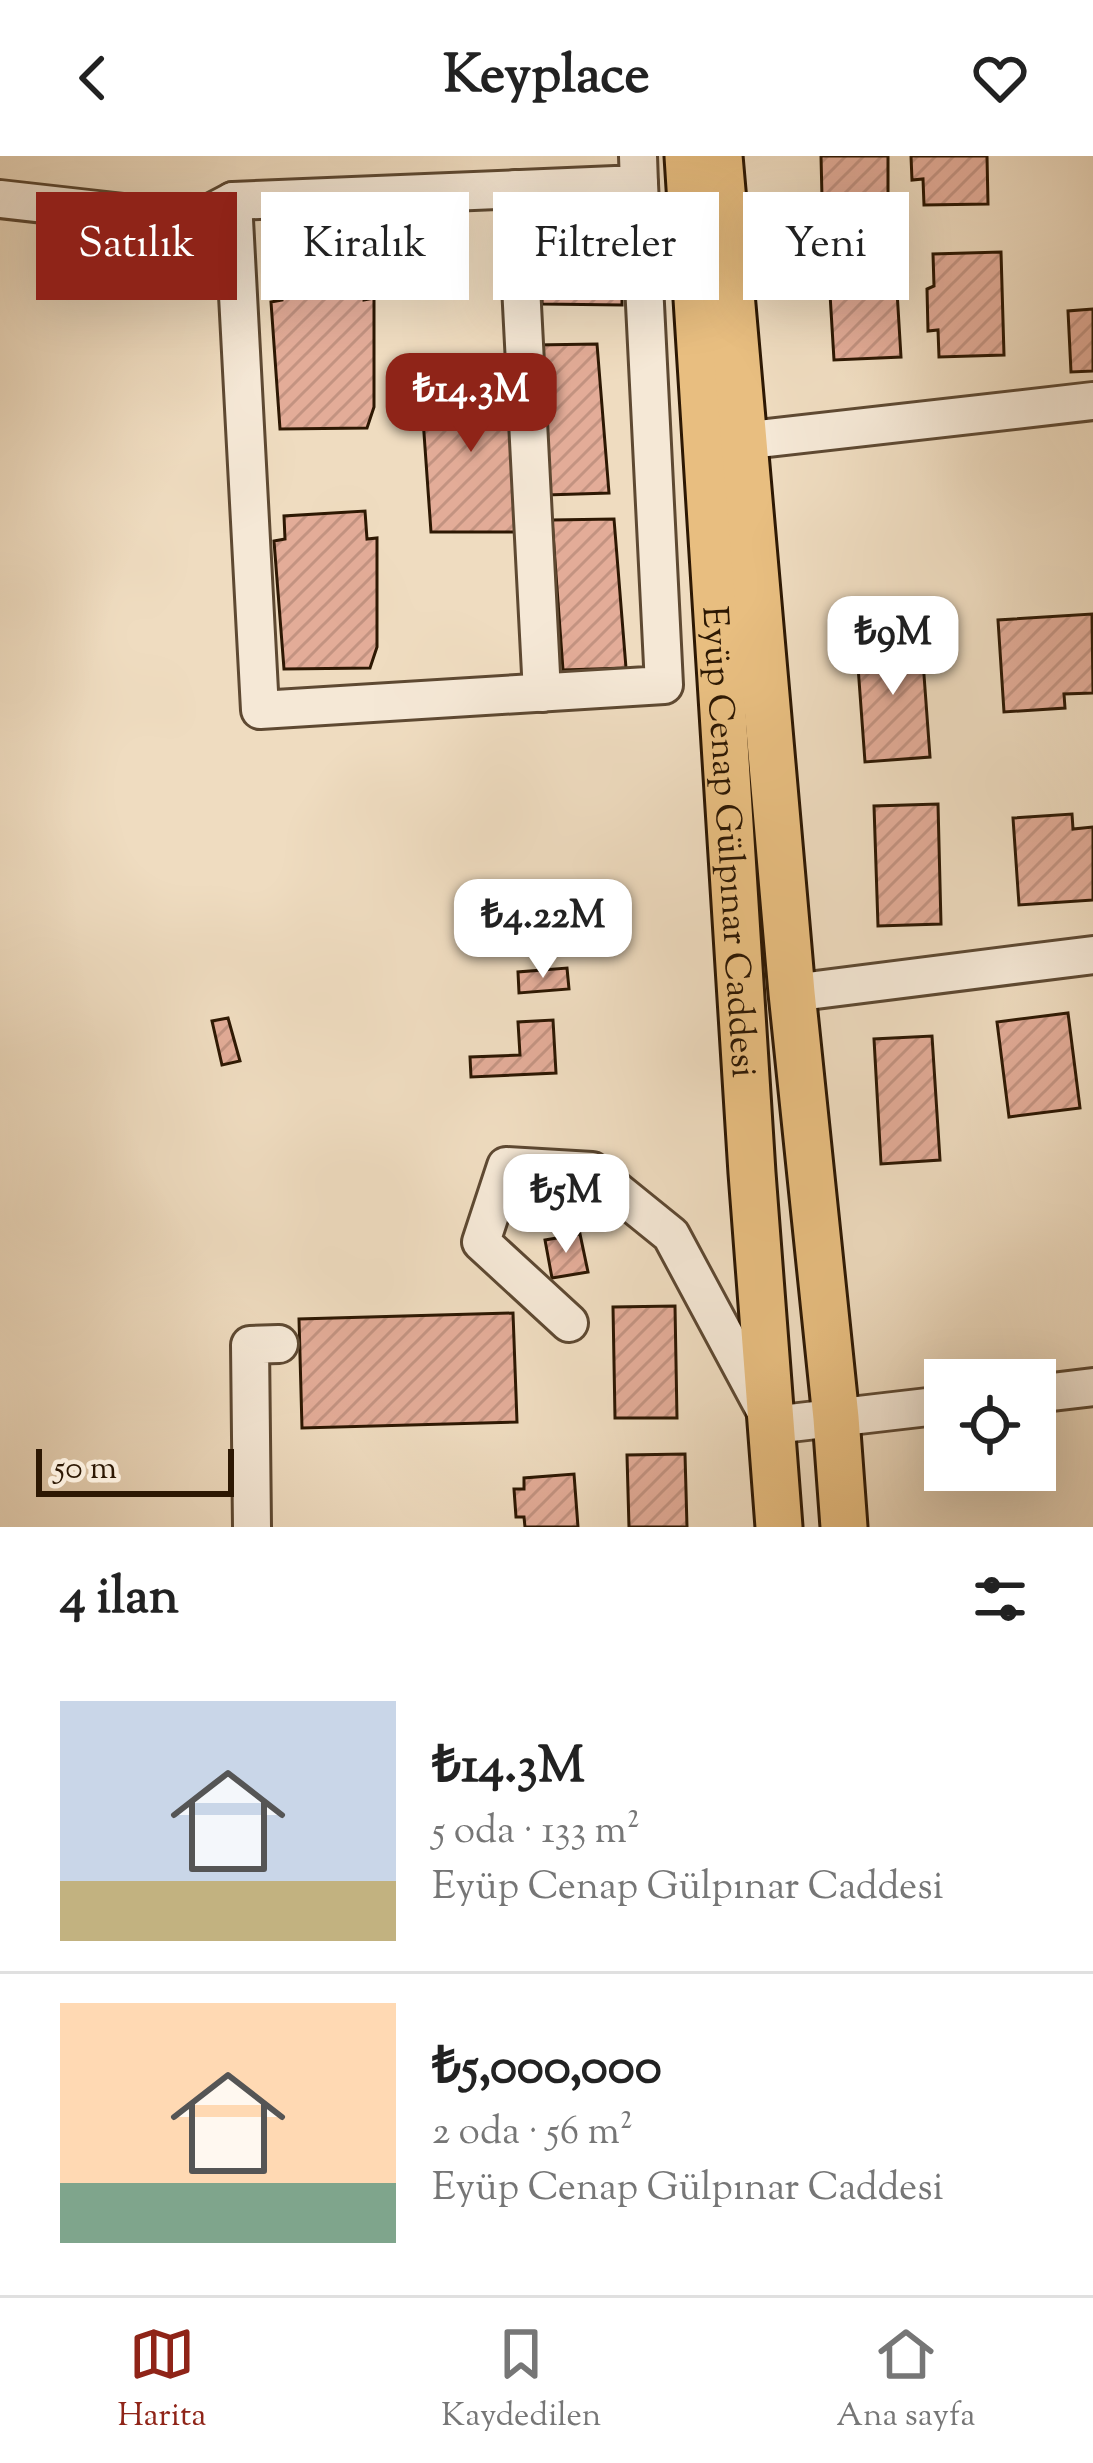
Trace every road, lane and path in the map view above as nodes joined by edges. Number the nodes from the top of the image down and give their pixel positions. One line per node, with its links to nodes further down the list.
1 (688, 156): 20 (main road, Eyüp Cenap Gülpınar Caddesi)
2 (719, 156): 10 (main road)
3 (639, 170): 4 (street); 11 (street)
4 (515, 189): 6 (street); 11 (street)
5 (0, 199): 7 (street)
6 (237, 201)
7 (36, 203)
8 (237, 276): 11 (street)
9 (1093, 401): 10 (street)
10 (742, 441): 13 (main road)
11 (542, 692)
12 (1093, 955): 13 (street)
13 (792, 994): 19 (main road)
14 (569, 1323): 20 (street)
15 (279, 1344): 21 (street)
16 (1093, 1387): 17 (street)
17 (1056, 1391)
18 (924, 1408): 19 (street)
19 (836, 1418): 20 (street); 23 (main road)
20 (773, 1425): 22 (main road, Eyüp Cenap Gülpınar Caddesi)
21 (252, 1527)
22 (779, 1527)
23 (844, 1527)

